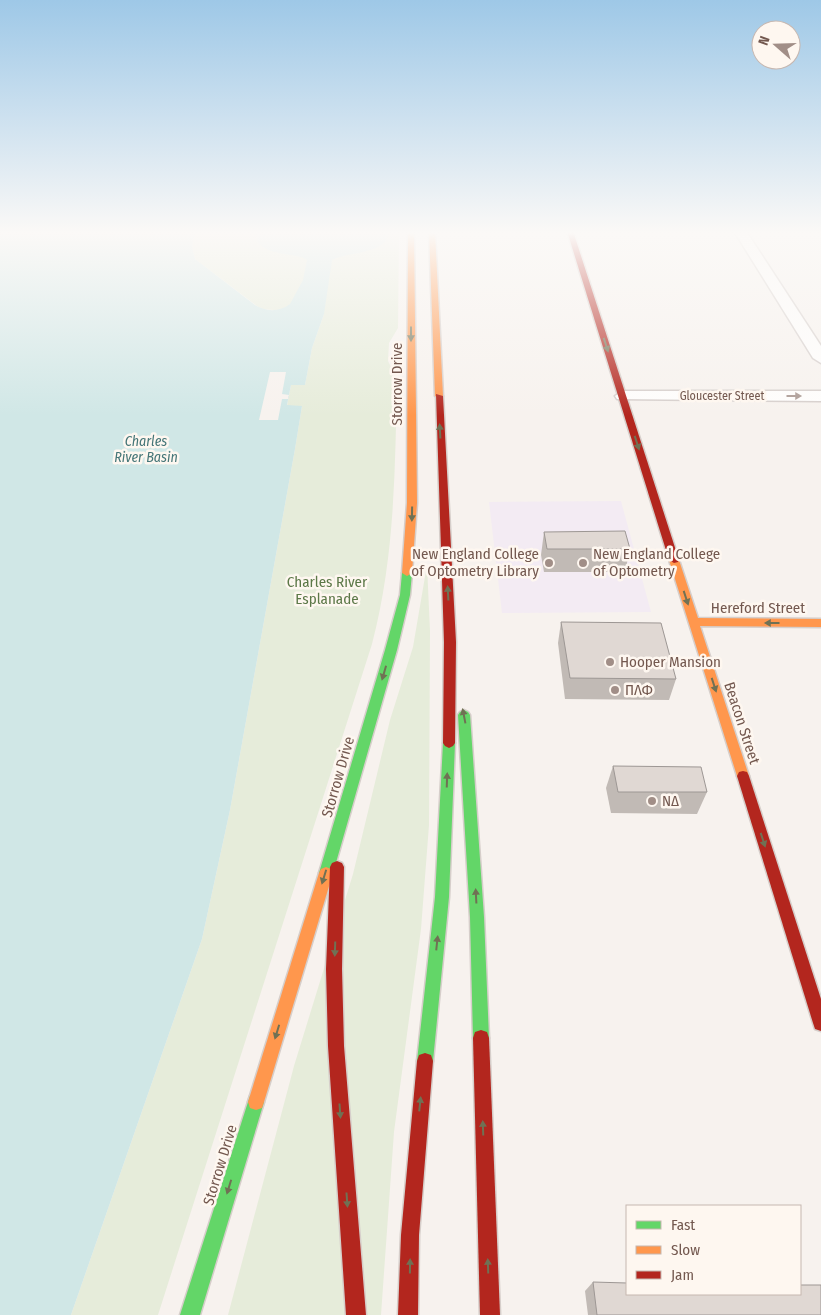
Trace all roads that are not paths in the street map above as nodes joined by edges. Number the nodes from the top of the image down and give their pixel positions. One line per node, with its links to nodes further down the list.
1 (411, 292): 11 (main road, Storrow Drive, one-way to 11)
2 (435, 292): 10 (main road, one-way to 2)
3 (589, 292): 6 (main road, Beacon Street, one-way to 6)
4 (779, 292): 5 (street)
5 (821, 358)
6 (622, 396): 7 (street, Gloucester Street, one-way to 7); 8 (main road, Beacon Street, one-way to 8)
7 (821, 396)
8 (694, 622): 9 (main road, Hereford Street, one-way to 8); 12 (main road, Beacon Street, one-way to 12)
9 (821, 623)
10 (450, 642): 15 (main road, one-way to 10); 16 (main road, one-way to 10)
11 (338, 830): 13 (main road, Storrow Drive, one-way to 13); 14 (main road, one-way to 14)
12 (821, 1023)
13 (190, 1315)
14 (356, 1315)
15 (408, 1315)
16 (490, 1315)

